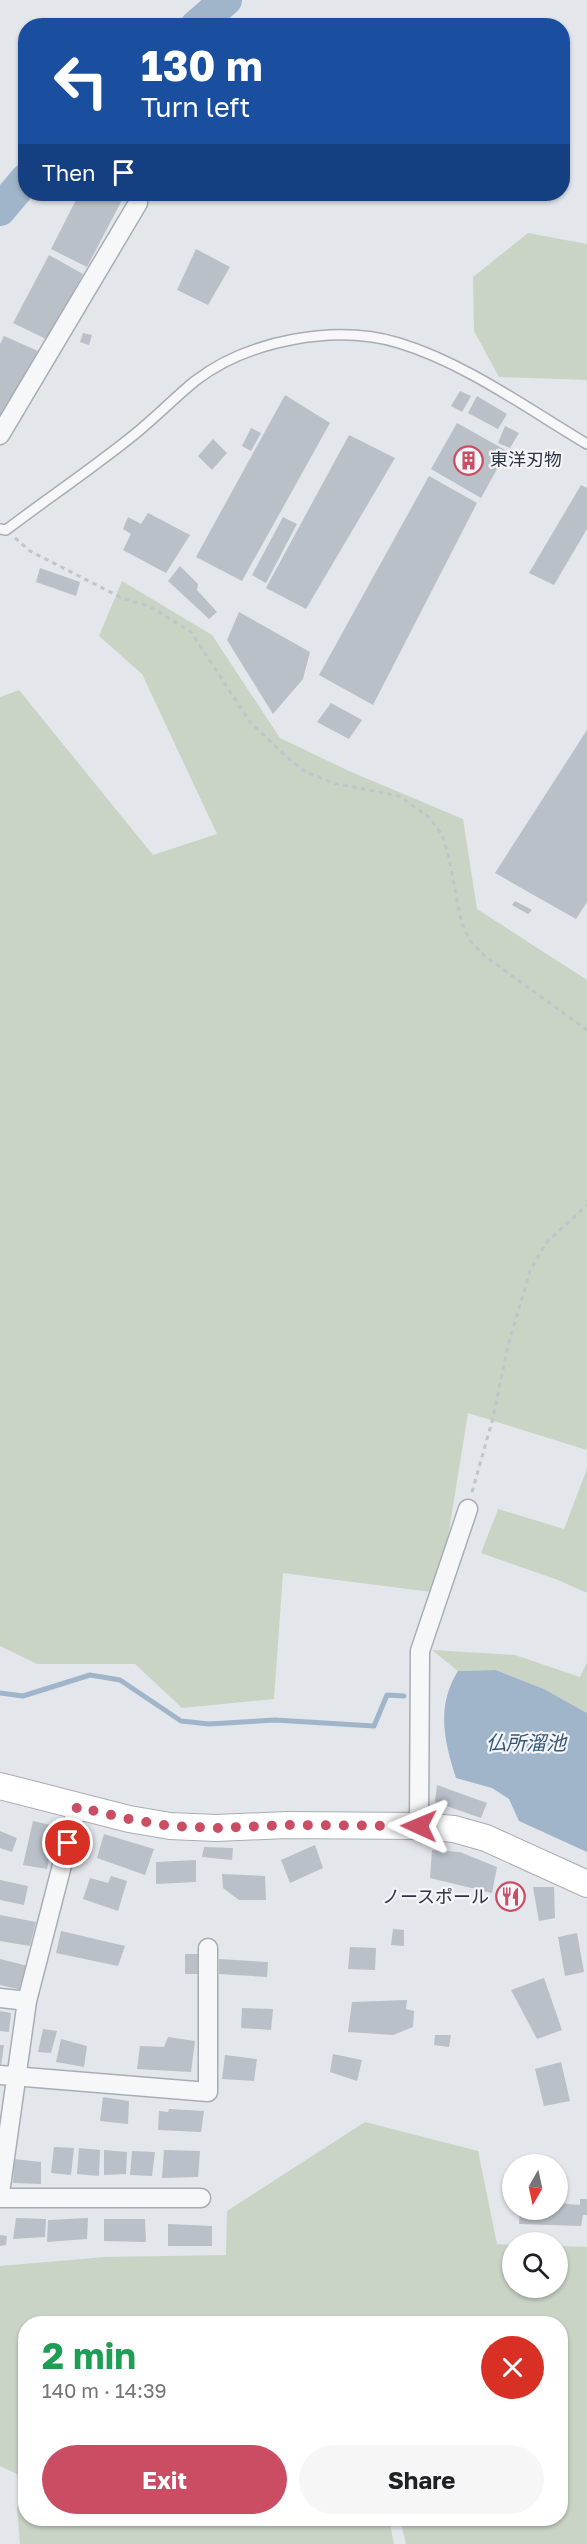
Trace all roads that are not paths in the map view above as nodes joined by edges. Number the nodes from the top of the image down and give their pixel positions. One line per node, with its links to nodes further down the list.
1 (138, 203): 2 (street)
2 (0, 435)
3 (587, 444): 4 (lane)
4 (3, 529)
5 (468, 1509): 8 (street)
6 (0, 1786): 7 (main road)
7 (77, 1807): 8 (main road); 12 (street)
8 (419, 1826): 9 (main road)
9 (587, 1884)
10 (208, 1948): 13 (street)
11 (0, 1998): 12 (street)
12 (27, 2001): 13 (street)
13 (8, 2076): 14 (street)
14 (0, 2195): 15 (street)
15 (201, 2198)

